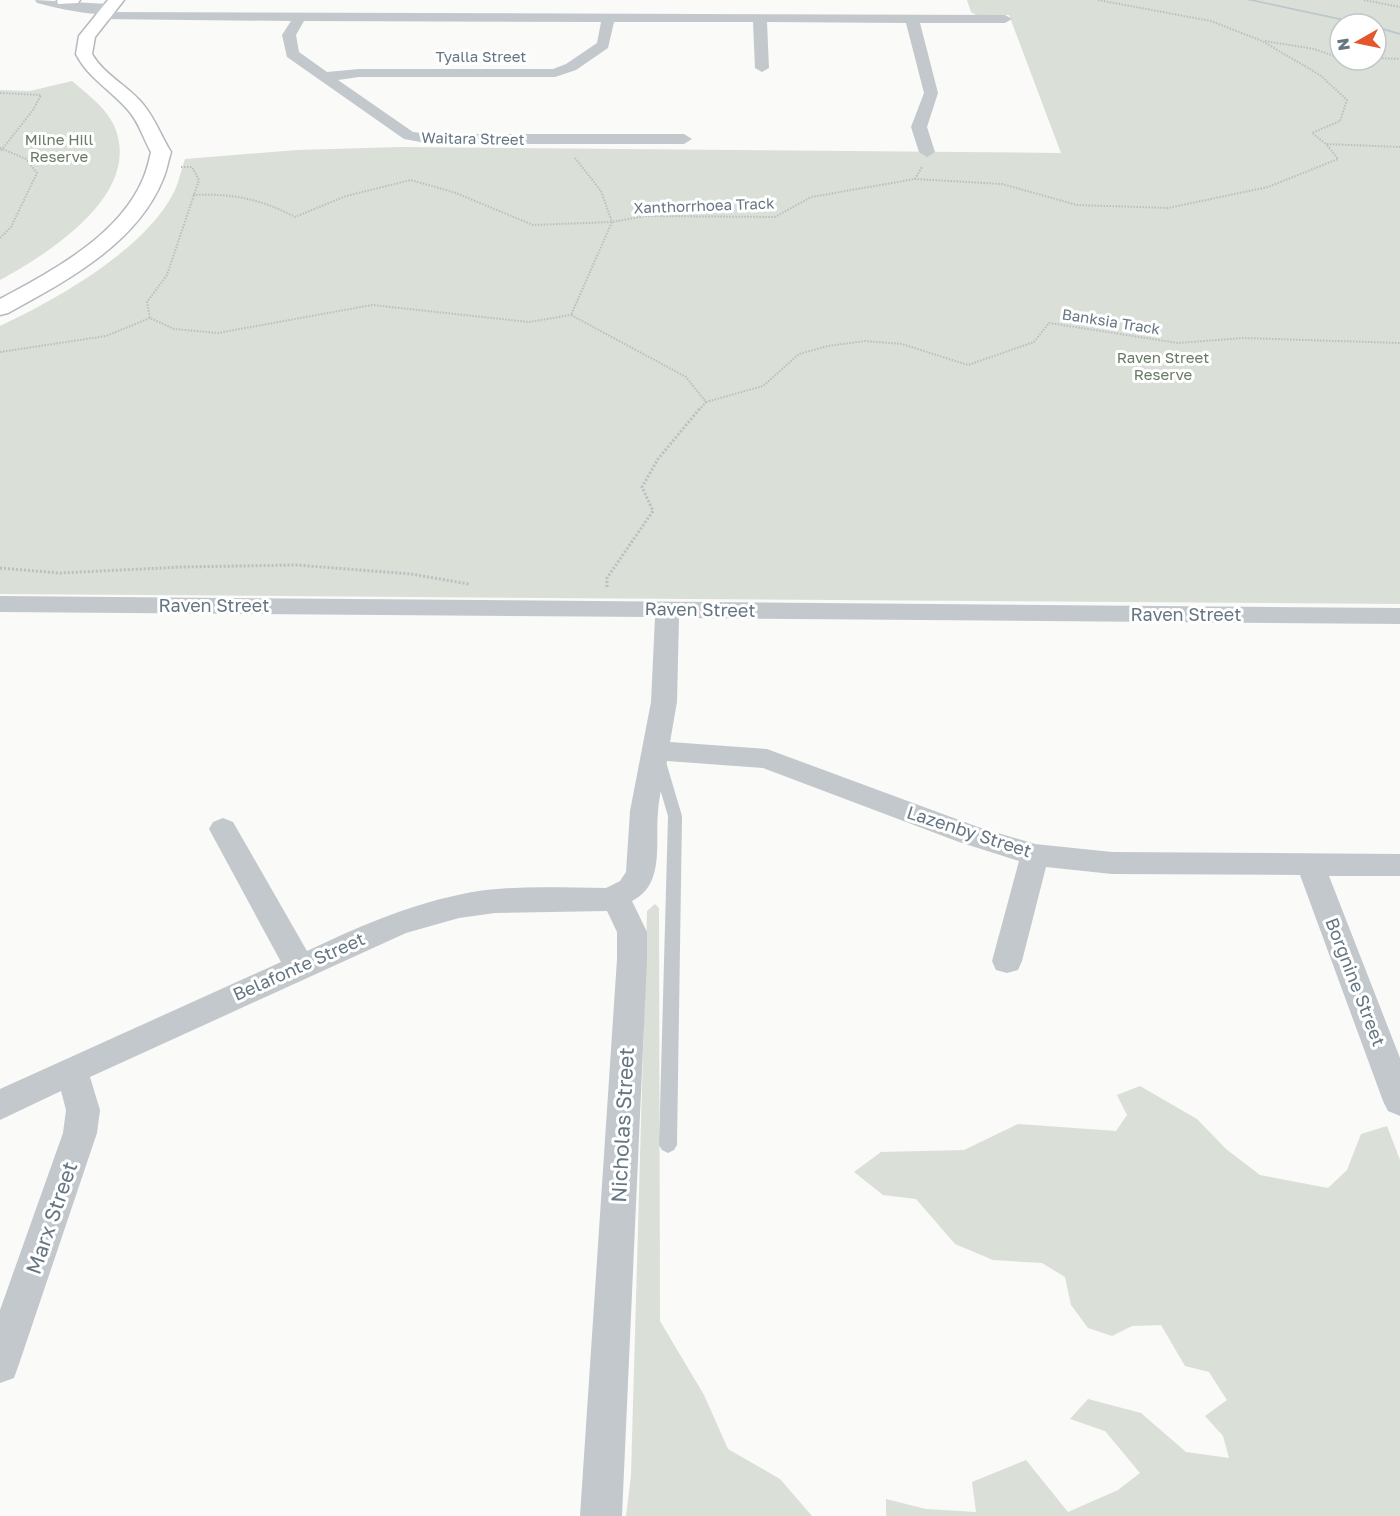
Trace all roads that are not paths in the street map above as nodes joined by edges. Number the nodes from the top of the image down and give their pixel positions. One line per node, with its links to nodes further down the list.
1 (43, 0): 3 (street)
2 (63, 0): 3 (street)
3 (110, 7): 4 (street); 11 (main road)
4 (300, 17): 5 (street); 10 (street, Waitara Street)
5 (608, 18): 6 (street); 10 (street, Tyalla Street)
6 (760, 19): 7 (street); 9 (street)
7 (912, 19): 8 (street); 13 (street)
8 (1005, 19)
9 (762, 68)
10 (324, 77): 12 (street, Waitara Street)
11 (152, 138): 14 (main road); 15 (main road)
12 (684, 139)
13 (927, 153)
14 (0, 298)
15 (0, 308)
16 (0, 604): 17 (street, Raven Street)
17 (668, 609): 18 (street, Raven Street); 19 (street)
18 (1400, 616)
19 (655, 751): 21 (street, Lazenby Street); 24 (street); 30 (lane)
20 (223, 829): 26 (street)
21 (1035, 855): 22 (street, Lazenby Street); 25 (street)
22 (1311, 864): 23 (street, Lazenby Street); 28 (street, Borgnine Street)
23 (1400, 865)
24 (615, 897): 26 (street, Belafonte Street); 32 (street, Nicholas Street)
25 (1007, 961)
26 (300, 966): 27 (street, Belafonte Street)
27 (72, 1070): 29 (street, Belafonte Street); 31 (street, Marx Street)
28 (1400, 1101)
29 (0, 1105)
30 (668, 1145)
31 (0, 1364)
32 (601, 1516)

